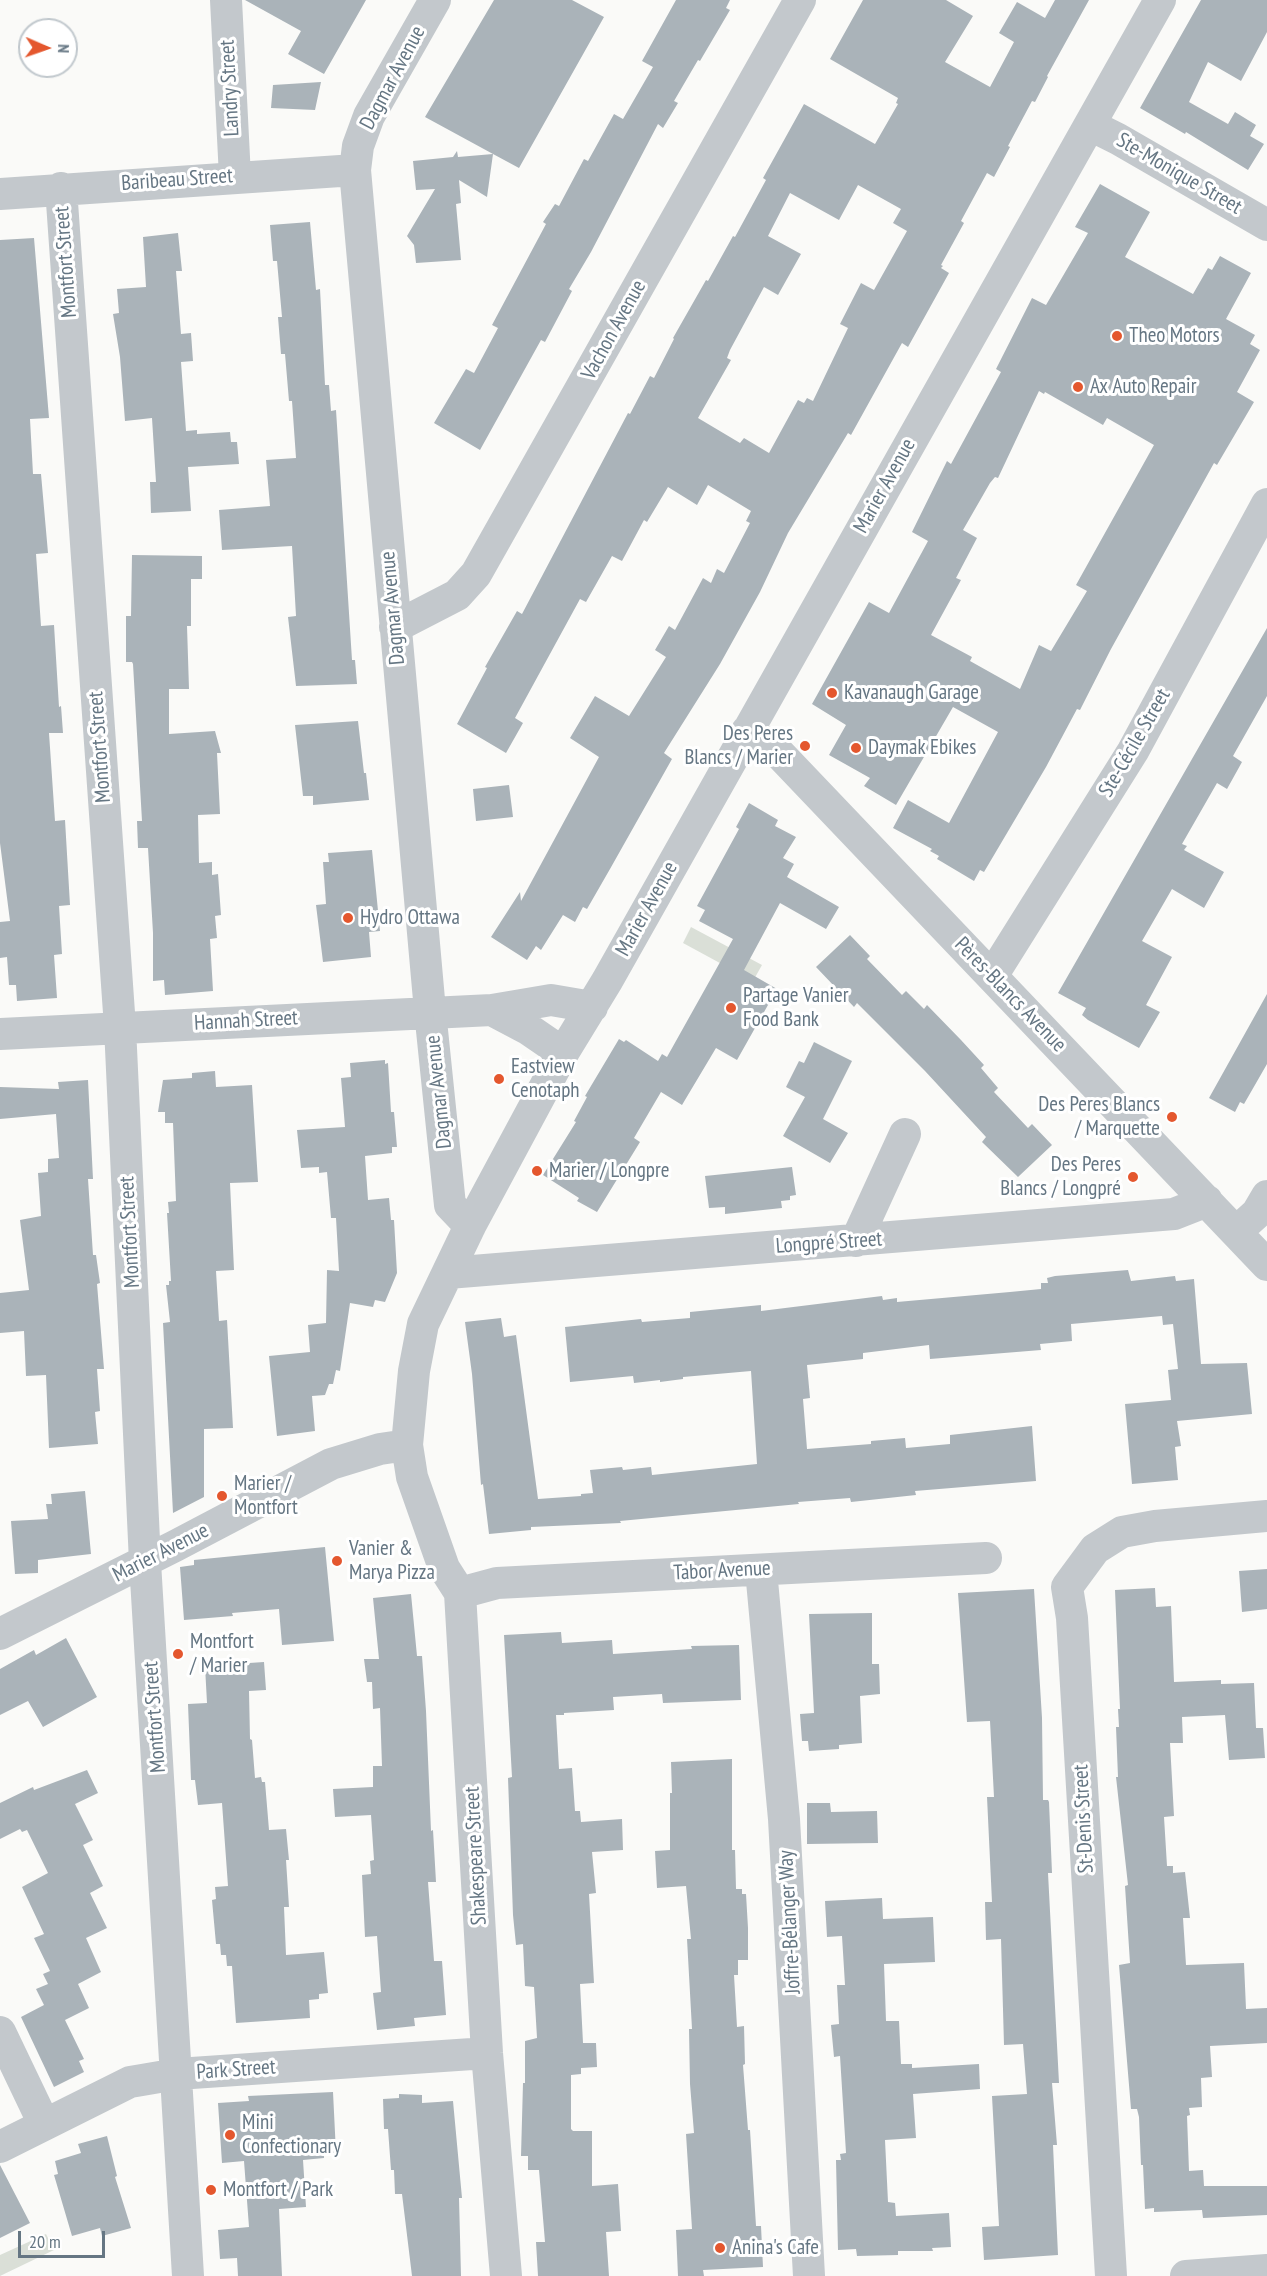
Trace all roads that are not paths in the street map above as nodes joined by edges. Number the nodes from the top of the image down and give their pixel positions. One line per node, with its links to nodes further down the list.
1 (226, 0): 7 (street, Landry Street)
2 (435, 0): 6 (street, Dagmar Avenue)
3 (800, 0): 12 (street, Vachon Avenue)
4 (1160, 0): 5 (street, Marier Avenue)
5 (1090, 125): 10 (street, Ste-Monique Street); 13 (street, Marier Avenue)
6 (355, 170): 7 (street, Baribeau Street); 12 (street, Dagmar Avenue)
7 (235, 177): 8 (street, Baribeau Street)
8 (61, 188): 9 (street, Baribeau Street); 18 (street, Montfort Street)
9 (0, 194)
10 (1267, 225)
11 (1267, 504): 14 (street, Ste-Cécile Street)
12 (395, 627): 17 (street, Dagmar Avenue)
13 (747, 731): 14 (street, Pères-Blancs Avenue); 15 (street, Marier Avenue)
14 (992, 976): 23 (street, Pères-Blancs Avenue)
15 (592, 1007): 16 (street, Hannah Street); 20 (street, Marier Avenue)
16 (492, 1010): 17 (street, Hannah Street); 20 (street, Hannah Street)
17 (430, 1011): 18 (street, Hannah Street); 24 (street, Dagmar Avenue)
18 (120, 1028): 19 (street, Hannah Street); 32 (street, Montfort Street)
19 (0, 1034)
20 (563, 1053): 24 (street, Marier Avenue)
21 (905, 1134): 26 (street)
22 (1267, 1196): 25 (street)
23 (1208, 1202): 25 (street, Pères-Blancs Avenue); 26 (street, Longpré Street)
24 (470, 1226): 28 (street, Marier Avenue)
25 (1236, 1232): 27 (street, Pères-Blancs Avenue)
26 (856, 1241): 28 (street, Longpré Street)
27 (1267, 1265)
28 (447, 1273): 29 (street, Marier Avenue)
29 (407, 1445): 32 (street, Marier Avenue); 34 (street, Shakespeare Street)
30 (1267, 1516): 45 (street, St-Denis Street)
31 (986, 1558): 33 (street, Tabor Avenue)
32 (145, 1562): 35 (street, Marier Avenue); 38 (street, Montfort Street)
33 (761, 1569): 34 (street, Tabor Avenue); 44 (street, Joffre-Bélanger Way)
34 (460, 1593): 37 (street, Shakespeare Street)
35 (0, 1634)
36 (0, 2032): 39 (street)
37 (487, 2053): 38 (street, Park Street); 43 (street, Shakespeare Street)
38 (177, 2074): 39 (street, Park Street); 42 (street, Montfort Street)
39 (44, 2124): 40 (street, Park Street)
40 (0, 2147)
41 (1267, 2270): 46 (street)
42 (188, 2276)
43 (506, 2276)
44 (809, 2276)
45 (1111, 2276)
46 (1186, 2276)

